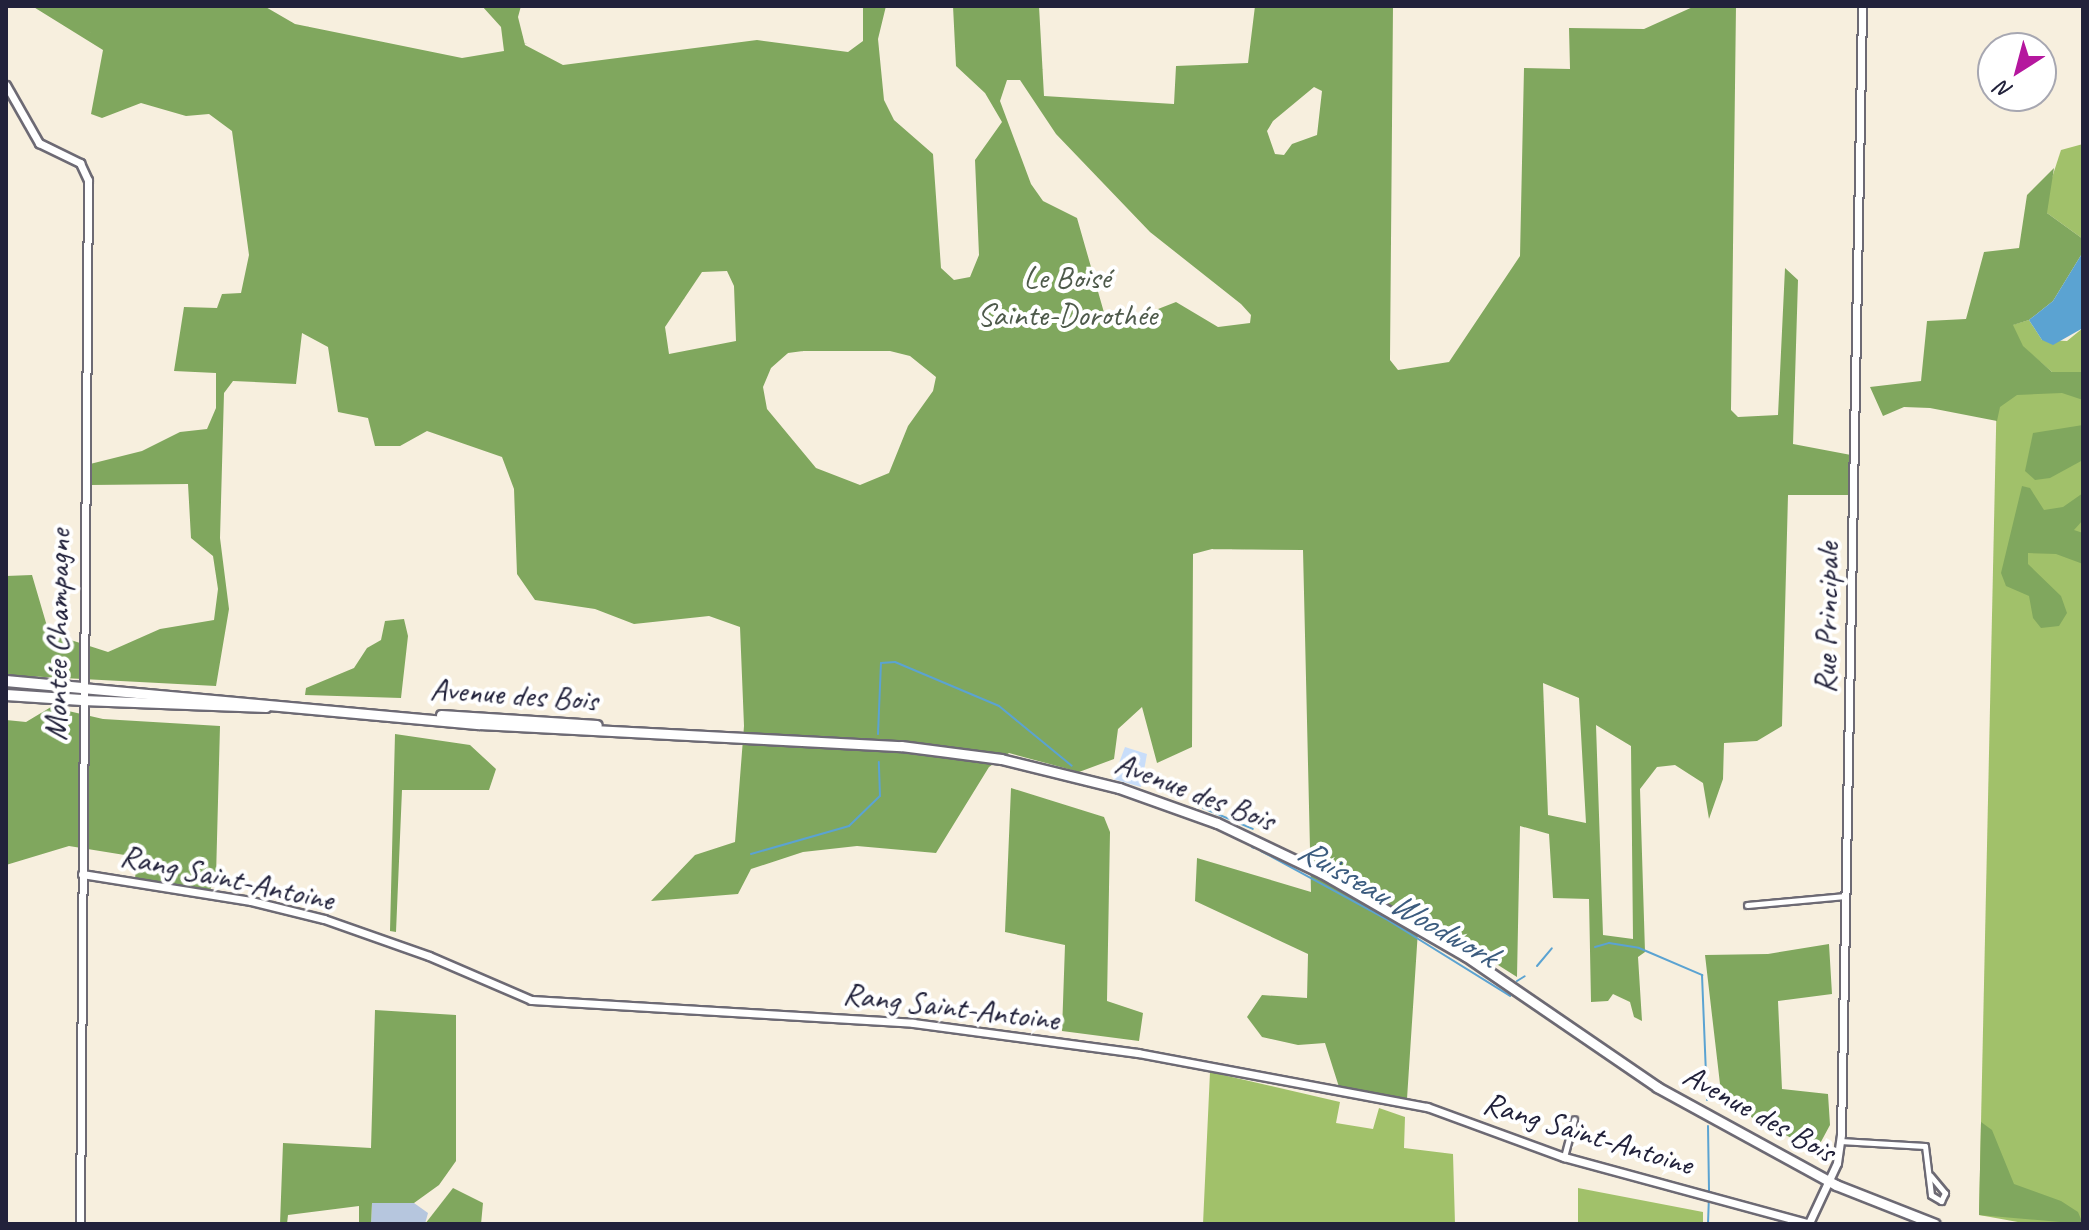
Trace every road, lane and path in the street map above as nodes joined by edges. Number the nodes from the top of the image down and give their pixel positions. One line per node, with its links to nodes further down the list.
1 (1862, 6): 9 (street, Rue Principale)
2 (6, 85): 4 (street, Montée Champagne)
3 (6, 681): 4 (highway)
4 (82, 688): 6 (street, Montée Champagne); 7 (main road, Avenue des Bois)
5 (6, 695): 6 (highway)
6 (82, 700): 7 (main road, Avenue des Bois); 8 (street, Montée Champagne)
7 (294, 706): 15 (main road, Avenue des Bois)
8 (82, 874): 13 (street, Rang Saint-Antoine); 16 (street, Montée Champagne)
9 (1846, 896): 10 (street); 12 (street, Rue Principale)
10 (1747, 905)
11 (1574, 1119): 13 (street)
12 (1840, 1141): 14 (street); 15 (street, Rue Principale)
13 (1564, 1157): 17 (street, Rang Saint-Antoine)
14 (1930, 1175): 14 (street)
15 (1829, 1182): 17 (street, Rue Principale); 18 (main road, Avenue des Bois)
16 (80, 1224)
17 (1810, 1224)
18 (1935, 1224)

